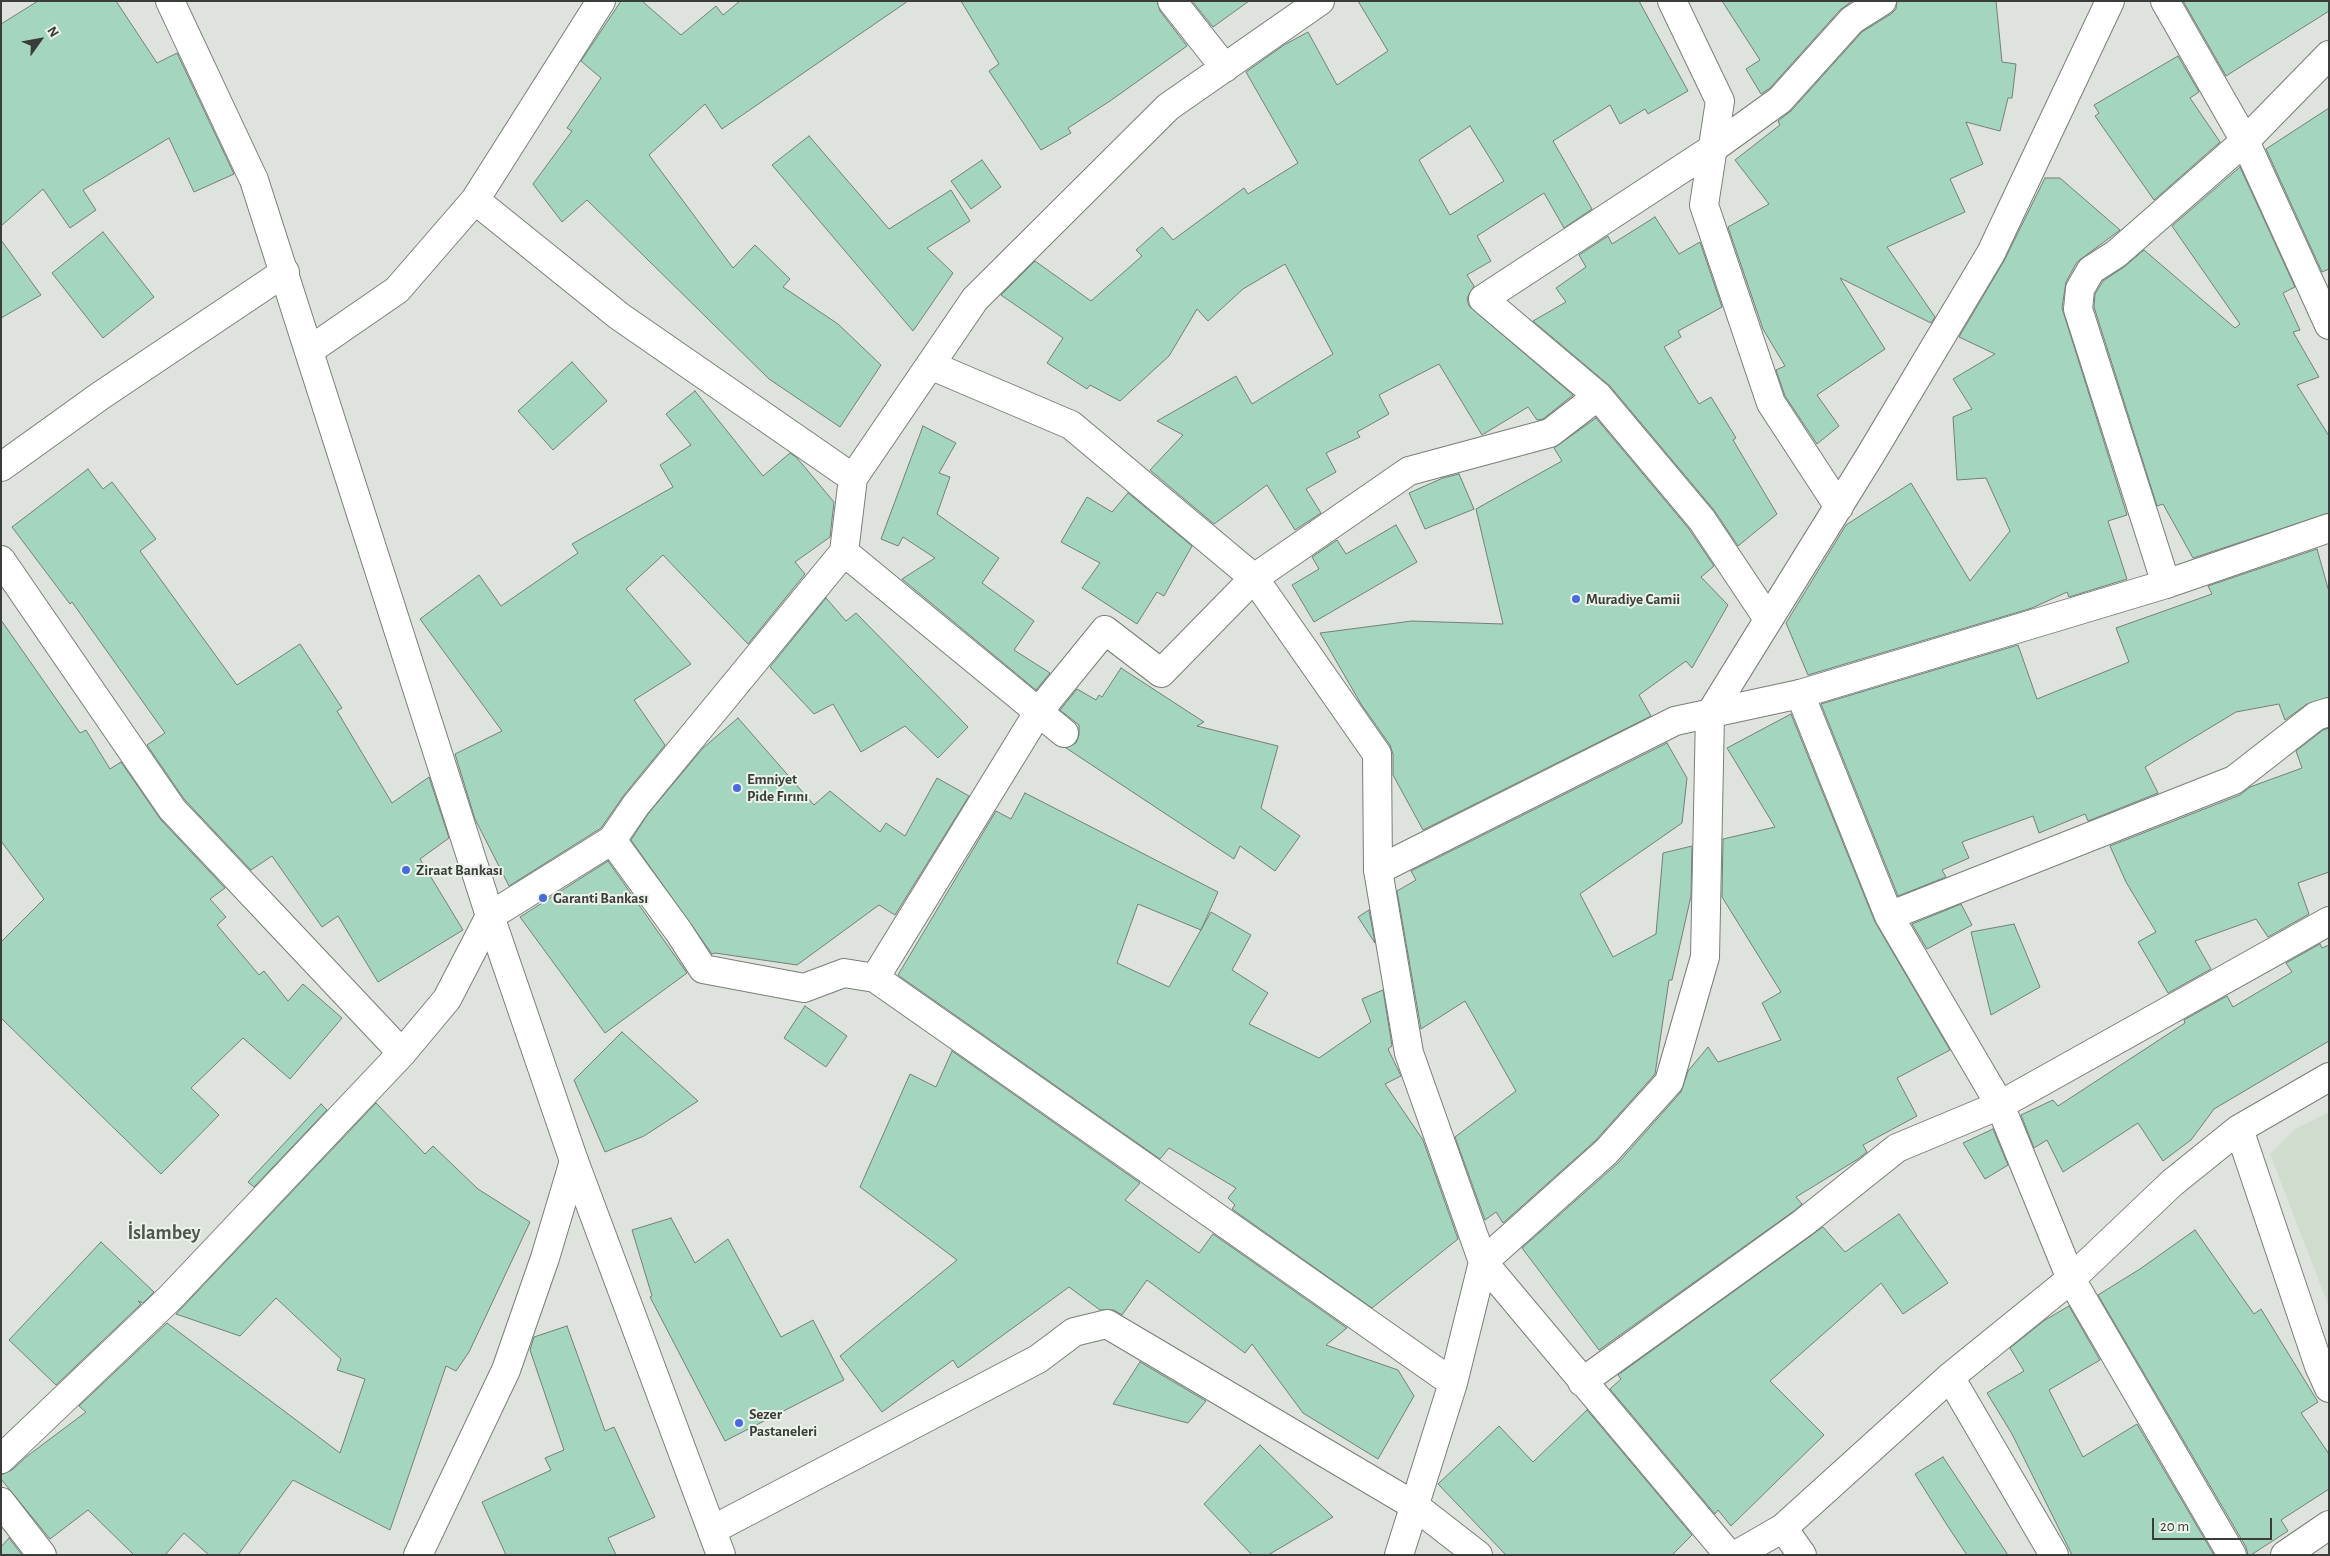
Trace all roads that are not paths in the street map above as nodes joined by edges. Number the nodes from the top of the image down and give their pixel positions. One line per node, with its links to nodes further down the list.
1 (170, 1): 14 (street)
2 (601, 1): 13 (street)
3 (1172, 1): 10 (street)
4 (1320, 1): 10 (street)
5 (1672, 1): 12 (street)
6 (2165, 1): 11 (street)
7 (1875, 2): 12 (street)
8 (2109, 2): 21 (street)
9 (2329, 56): 11 (street)
10 (1225, 68): 17 (street)
11 (2244, 141): 15 (street); 26 (street)
12 (1712, 149): 18 (street); 21 (street)
13 (475, 200): 16 (street); 20 (street)
14 (285, 272): 16 (street); 19 (street)
15 (2329, 325)
16 (310, 350): 35 (street)
17 (930, 364): 20 (street); 25 (street)
18 (1598, 396): 25 (street); 27 (street)
19 (1, 467)
20 (853, 478): 23 (street)
21 (1839, 507): 27 (street)
22 (2329, 528): 26 (street)
23 (844, 552): 29 (street); 33 (street)
24 (1, 560): 39 (street)
25 (1254, 578): 29 (street); 34 (street)
26 (2166, 584): 28 (street)
27 (1768, 619): 31 (street)
28 (1800, 694): 31 (street); 36 (street)
29 (1039, 711): 32 (street); 38 (street)
30 (2329, 712): 36 (street)
31 (1710, 714): 34 (street); 44 (street)
32 (1064, 733)
33 (612, 840): 35 (street); 38 (street)
34 (1378, 870): 44 (street)
35 (490, 916): 39 (street); 43 (street)
36 (1889, 916): 41 (street)
37 (2329, 921): 41 (street)
38 (875, 978): 48 (street)
39 (402, 1053): 50 (street)
40 (2329, 1077): 42 (street)
41 (2000, 1105): 45 (street); 47 (street)
42 (2239, 1129): 45 (street); 49 (street)
43 (574, 1161): 55 (street); 57 (street)
44 (1483, 1262): 47 (street); 48 (street)
45 (2071, 1279): 46 (street); 64 (street)
46 (1950, 1377): 54 (street); 63 (street)
47 (1582, 1382): 60 (street)
48 (1453, 1383): 52 (street)
49 (2329, 1388)
50 (1, 1460)
51 (1, 1502): 56 (street)
52 (1415, 1506): 55 (street); 58 (street); 59 (street)
53 (2329, 1525): 65 (street)
54 (1783, 1528): 61 (street); 62 (street)
55 (717, 1543)
56 (42, 1555)
57 (418, 1555)
58 (1399, 1555)
59 (1478, 1555)
60 (1729, 1555)
61 (1736, 1555)
62 (1802, 1555)
63 (2054, 1555)
64 (2232, 1555)
65 (2285, 1555)

